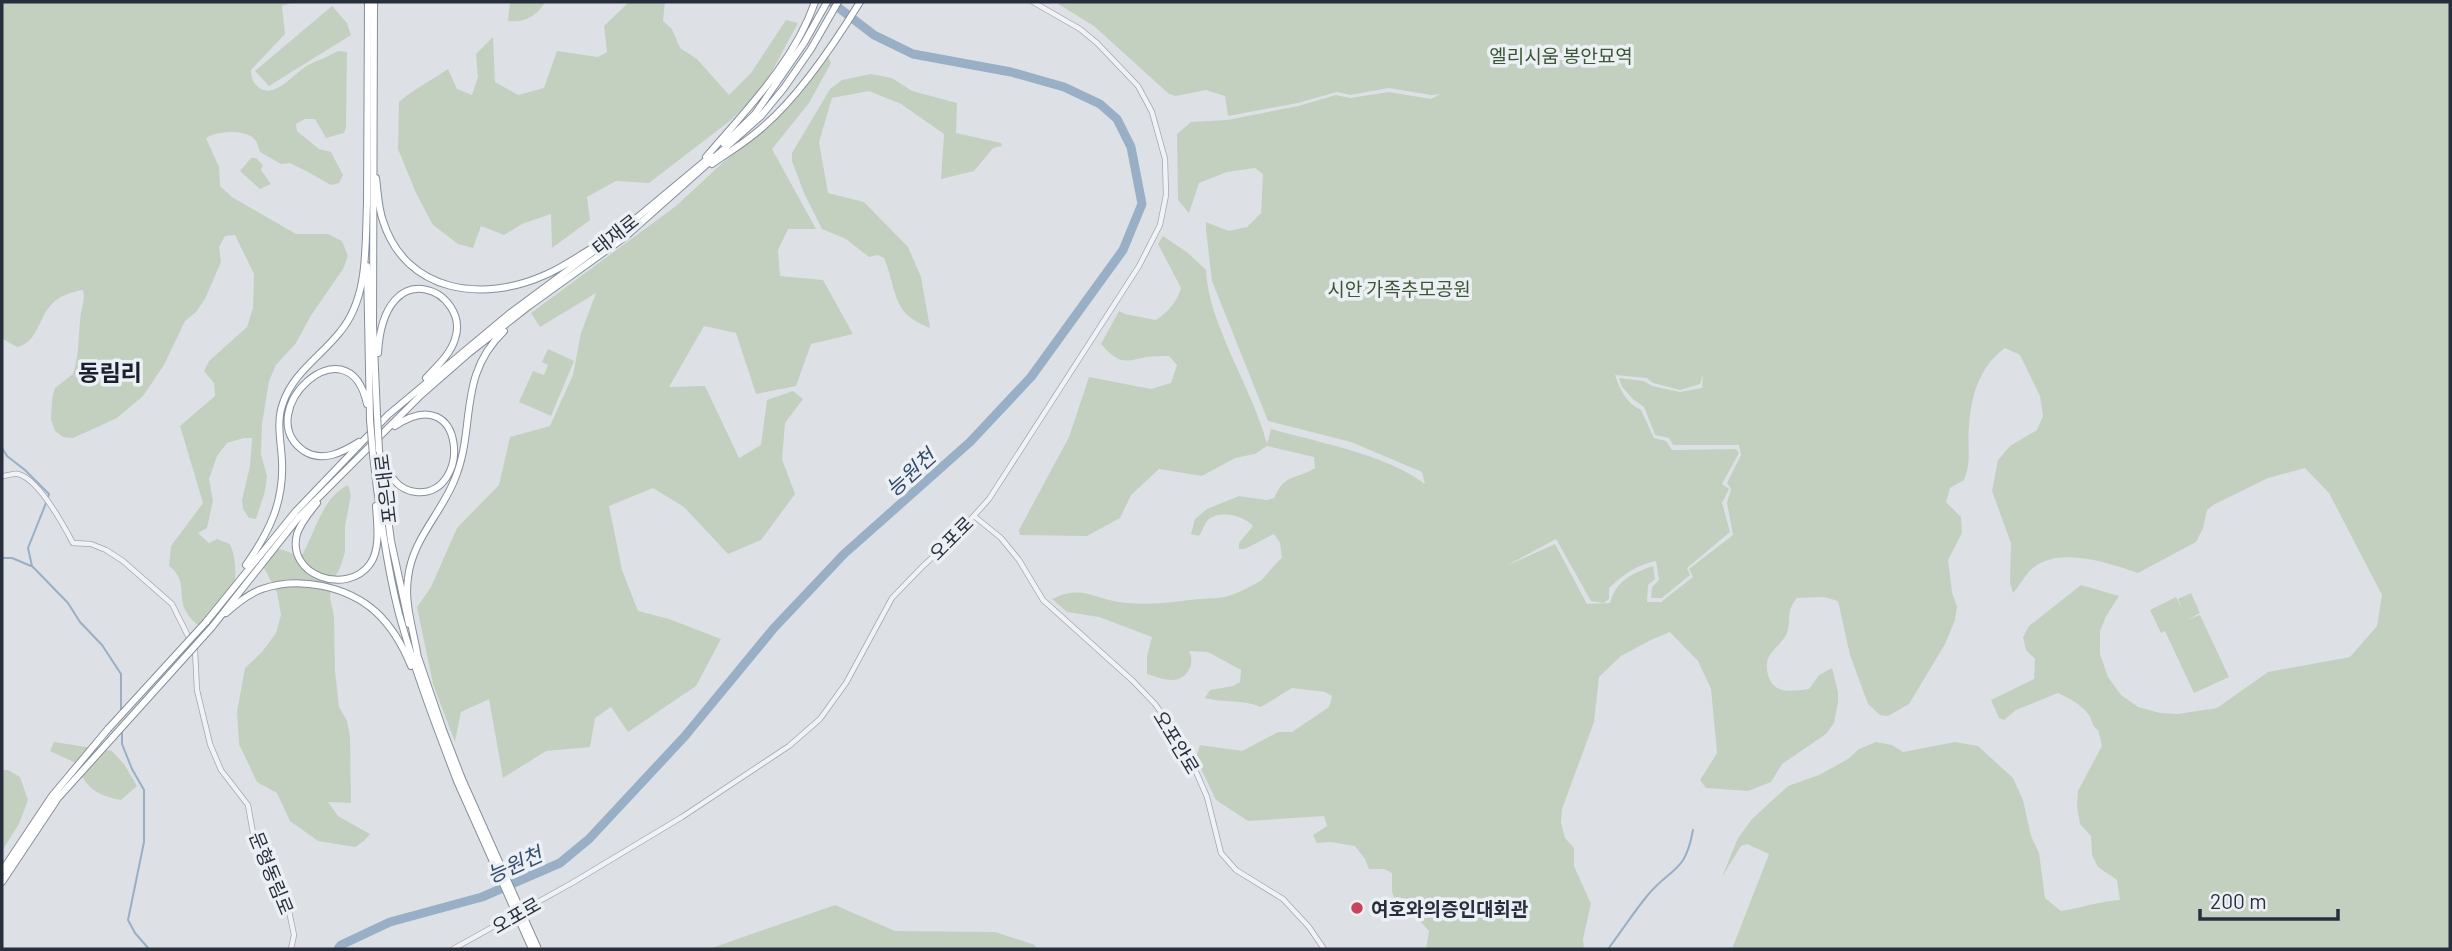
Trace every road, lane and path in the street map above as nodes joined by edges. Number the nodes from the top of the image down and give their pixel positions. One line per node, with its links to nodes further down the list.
1 (368, 2): 10 (highway)
2 (374, 2): 8 (highway, 포은대로)
3 (815, 2): 9 (highway)
4 (827, 2): 9 (highway, 태재로)
5 (838, 2): 9 (highway, 태재로)
6 (860, 2): 9 (highway)
7 (1032, 2): 22 (street, 오포로)
8 (372, 131): 11 (highway); 13 (highway, 포은대로)
9 (699, 170): 11 (highway, 태재로); 12 (highway, 태재로)
10 (367, 204): 15 (highway); 23 (highway)
11 (621, 231): 14 (highway, 태재로)
12 (529, 306): 16 (highway); 25 (highway)
13 (376, 394): 14 (highway); 18 (highway, 포은대로, bridge)
14 (409, 398): 17 (highway, 태재로)
15 (370, 420): 17 (highway); 18 (highway, bridge)
16 (381, 435): 18 (highway); 19 (highway)
17 (369, 436): 23 (highway)
18 (376, 452): 20 (highway, 포은대로); 25 (highway, 포은대로)
19 (344, 470): 20 (highway); 24 (highway)
20 (375, 472): 26 (highway, 포은대로)
21 (2, 476): 30 (street, 문형동림로)
22 (974, 516): 31 (street, 오포로); 34 (street, 오포안로)
23 (224, 599): 24 (highway)
24 (209, 624): 26 (highway); 28 (highway, bridge); 29 (highway, bridge)
25 (418, 658): 27 (highway, 포은대로)
26 (434, 722): 27 (highway, 포은대로)
27 (459, 780): 32 (highway, bridge); 33 (highway, 포은대로, bridge)
28 (2, 871)
29 (2, 882)
30 (291, 949)
31 (453, 949)
32 (532, 949)
33 (538, 949)
34 (1324, 949)

